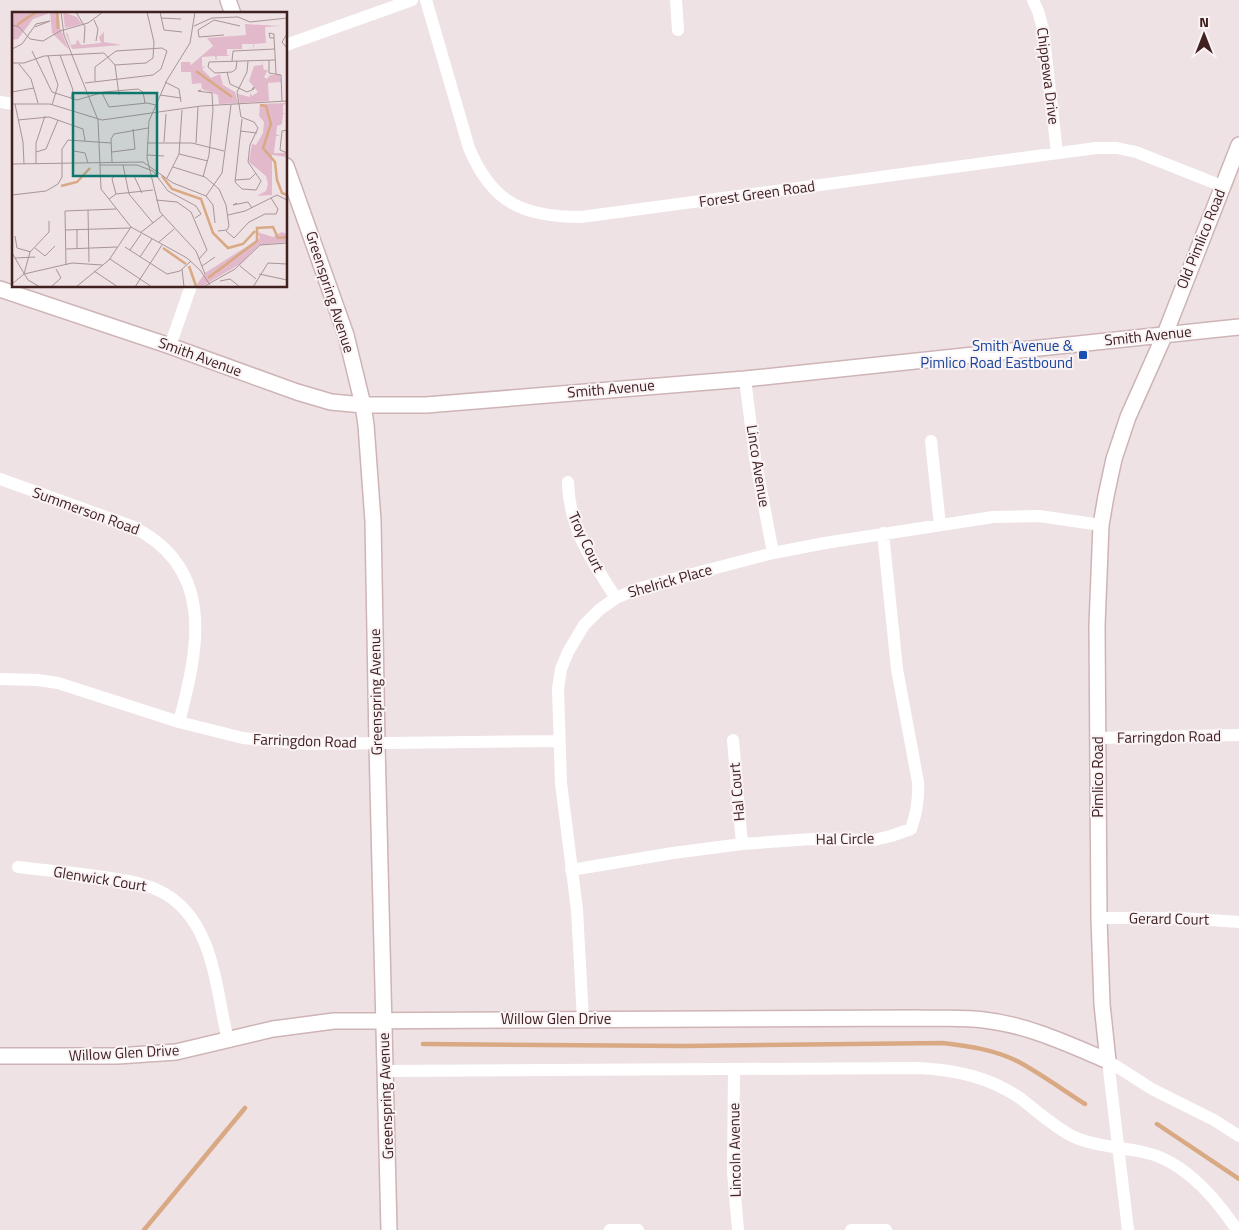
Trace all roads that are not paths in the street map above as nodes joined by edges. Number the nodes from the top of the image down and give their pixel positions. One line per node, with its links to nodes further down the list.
1 (228, 0): 6 (main road)
2 (412, 0): 8 (street)
3 (426, 0): 10 (street, Forest Green Road)
4 (676, 0): 7 (street)
5 (1033, 0): 10 (street, Chippewa Drive)
6 (232, 12)
7 (678, 30)
8 (288, 44)
9 (1239, 145): 12 (main road, Old Pimlico Road)
10 (1057, 153): 12 (street, Forest Green Road)
11 (288, 172): 19 (main road, Greenspring Avenue)
12 (1222, 186): 16 (main road, Old Pimlico Road)
13 (190, 288): 17 (street)
14 (0, 289): 17 (main road, Smith Avenue)
15 (1239, 327): 16 (main road, Smith Avenue)
16 (1164, 334): 18 (main road, Smith Avenue); 24 (main road, Pimlico Road)
17 (170, 346): 19 (main road, Smith Avenue)
18 (744, 379): 19 (main road, Smith Avenue); 26 (street, Linco Avenue)
19 (363, 405): 34 (main road, Greenspring Avenue)
20 (931, 440): 23 (street)
21 (0, 479): 29 (street, Summerson Road)
22 (568, 482): 27 (street, Troy Court)
23 (940, 525): 24 (street, Shelrick Place); 25 (street, Shelrick Place)
24 (1101, 525): 31 (main road, Pimlico Road)
25 (883, 534): 26 (street, Shelrick Place); 35 (street, Hal Circle)
26 (773, 553): 27 (street, Shelrick Place)
27 (616, 598): 32 (street, Shelrick Place)
28 (0, 679): 29 (street, Farringdon Road)
29 (179, 722): 34 (street, Farringdon Road)
30 (1239, 735): 31 (street, Farringdon Road)
31 (1098, 738): 38 (main road, Pimlico Road)
32 (560, 740): 34 (street, Farringdon Road); 37 (street, Shelrick Place)
33 (733, 740): 35 (street, Hal Court)
34 (377, 744): 41 (main road, Greenspring Avenue)
35 (742, 844): 37 (street, Hal Circle)
36 (18, 867): 42 (street, Glenwick Court)
37 (571, 870): 40 (street, Shelrick Place)
38 (1099, 918): 39 (street, Gerard Court); 44 (main road, Pimlico Road)
39 (1239, 922)
40 (583, 1019): 41 (main road, Willow Glen Drive); 44 (main road, Willow Glen Drive)
41 (384, 1020): 42 (main road, Willow Glen Drive); 46 (main road, Greenspring Avenue)
42 (228, 1041): 43 (main road, Willow Glen Drive)
43 (0, 1056)
44 (1108, 1061): 47 (street); 48 (street, Pimlico Road)
45 (734, 1070): 46 (street); 48 (street); 52 (street, Lincoln Avenue)
46 (385, 1071): 49 (main road, Greenspring Avenue)
47 (1239, 1136)
48 (1119, 1147): 56 (street, Pimlico Road); 57 (street)
49 (390, 1230)
50 (610, 1230): 51 (street)
51 (638, 1230)
52 (738, 1230)
53 (851, 1230): 54 (street)
54 (882, 1230): 55 (street)
55 (886, 1230)
56 (1128, 1230)
57 (1237, 1230)

